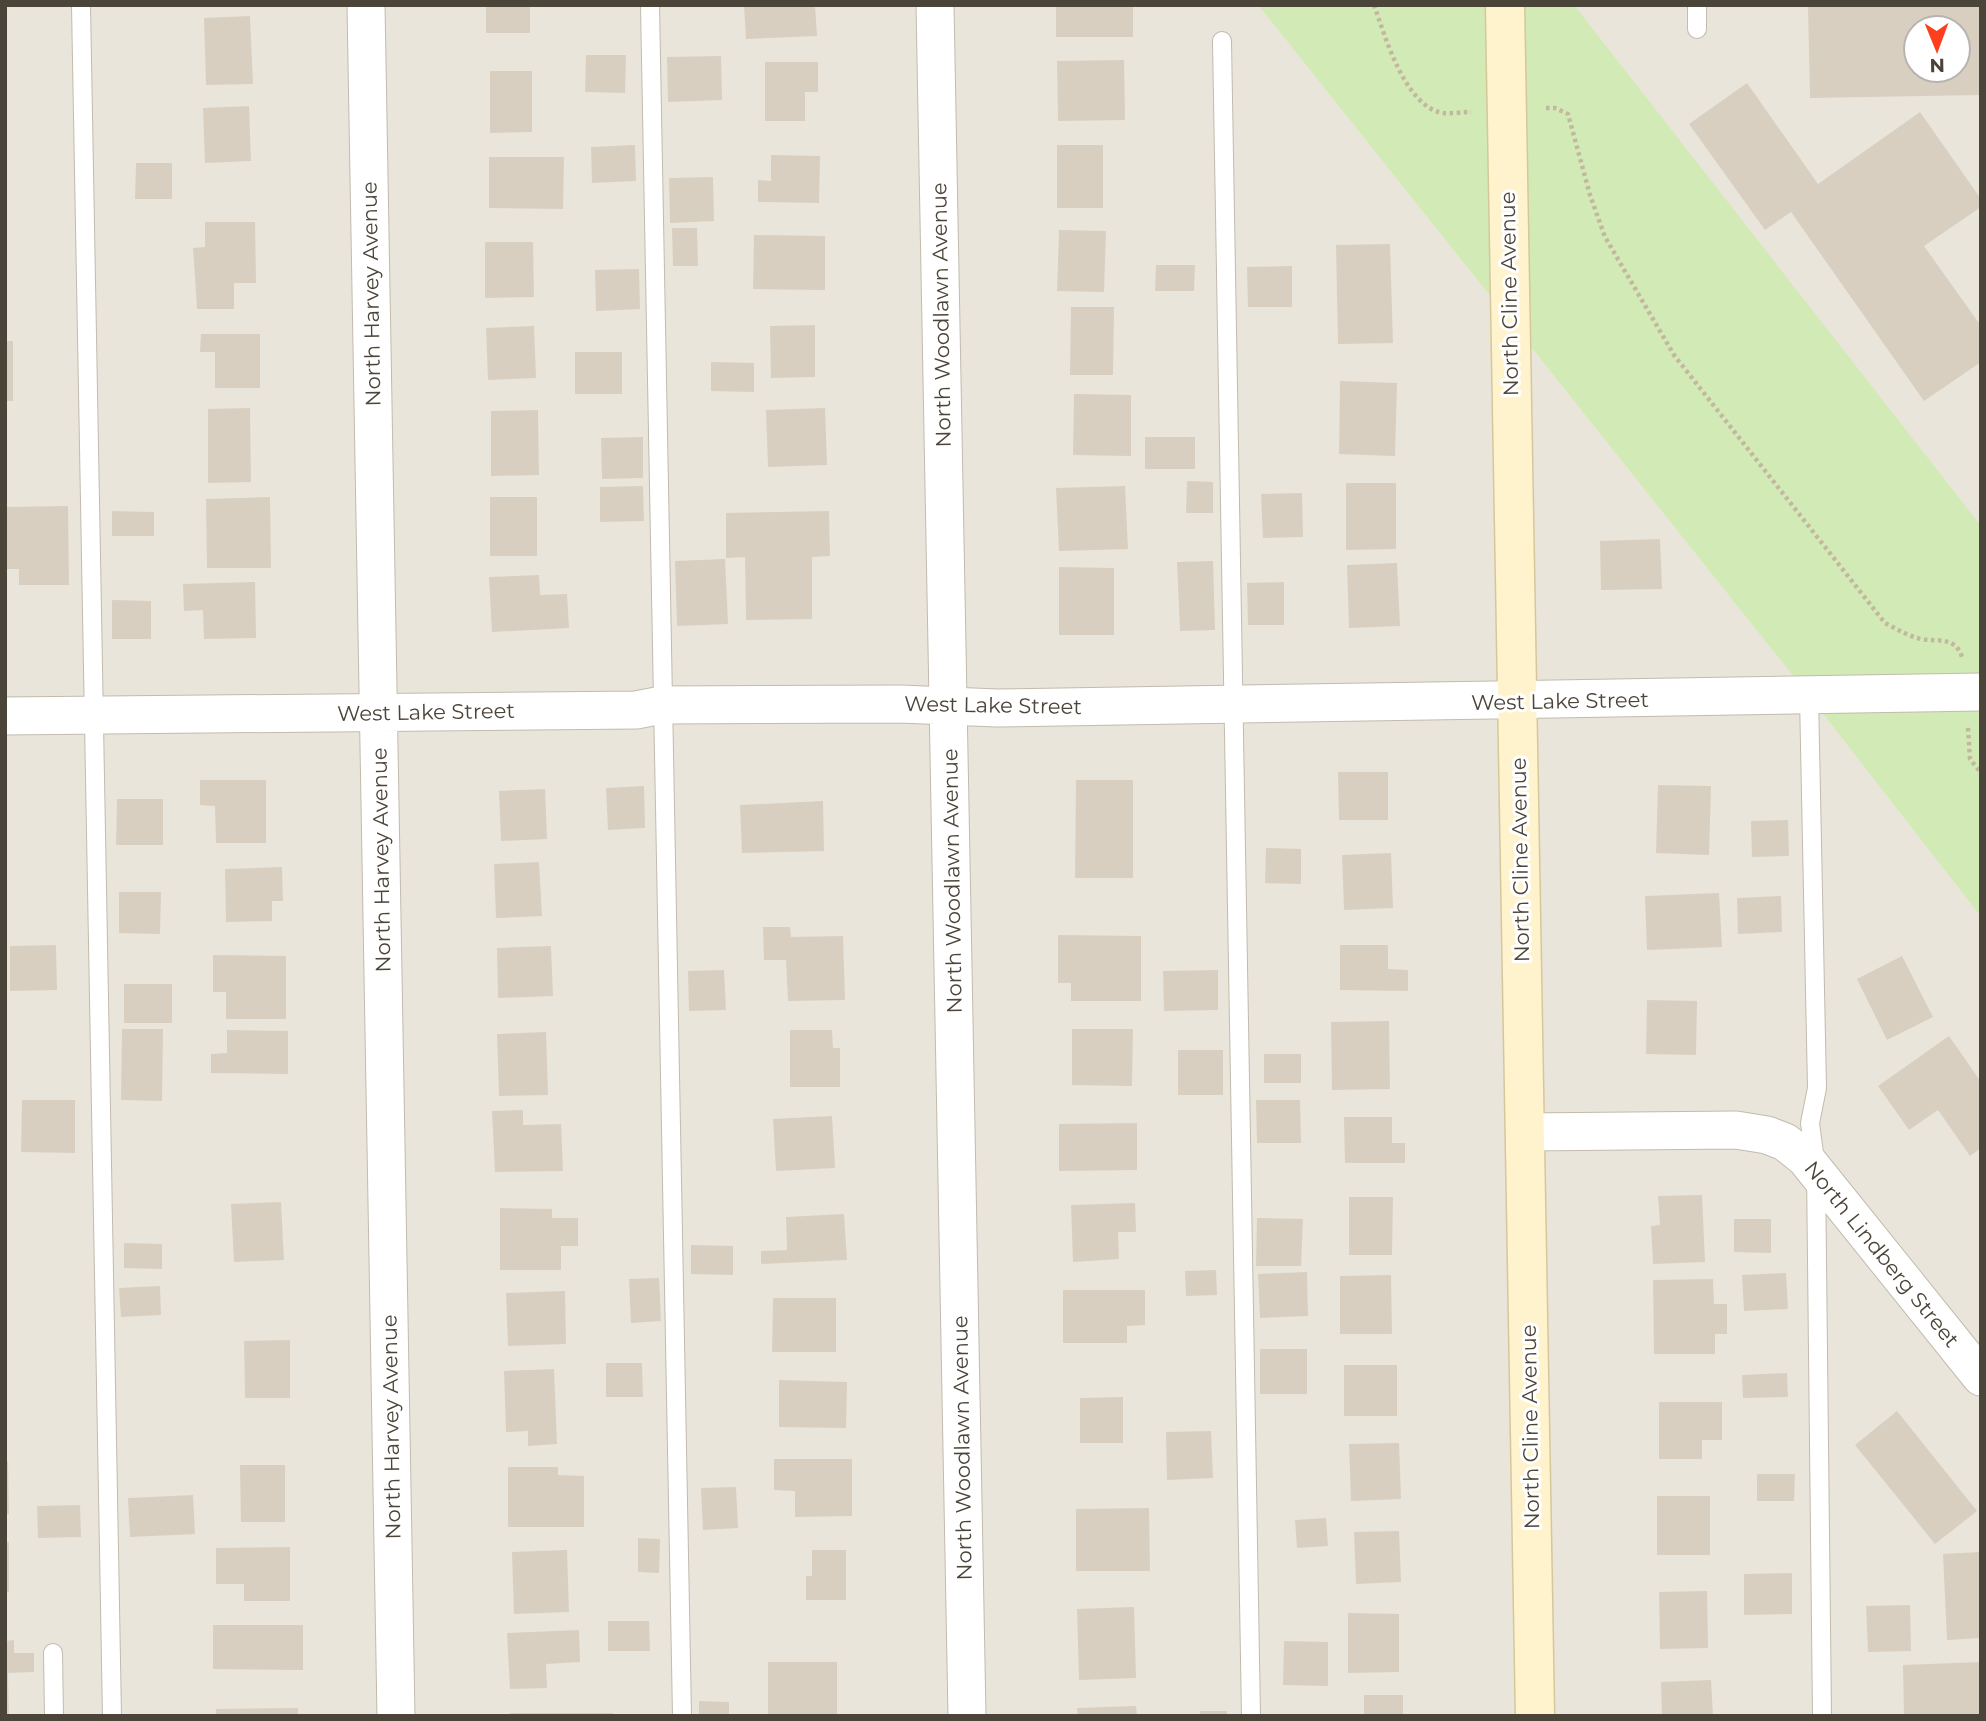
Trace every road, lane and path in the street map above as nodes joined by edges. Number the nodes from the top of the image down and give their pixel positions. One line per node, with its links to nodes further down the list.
1 (81, 5): 19 (lane)
2 (366, 5): 18 (street, North Harvey Avenue)
3 (650, 5): 15 (lane)
4 (935, 5): 16 (street, North Woodlawn Avenue)
5 (1374, 5): 11 (path)
6 (1505, 5): 14 (street, North Cline Avenue)
7 (1697, 5): 8 (lane)
8 (1697, 29)
9 (1222, 41): 17 (lane)
10 (1537, 109): 12 (path)
11 (1471, 112)
12 (1971, 691): 13 (street, West Lake Street); 21 (path)
13 (1809, 696): 14 (street, West Lake Street); 23 (lane)
14 (1517, 702): 17 (street, West Lake Street); 22 (street, North Cline Avenue)
15 (662, 705): 16 (street, West Lake Street); 18 (street, West Lake Street); 29 (lane)
16 (949, 705): 17 (street, West Lake Street); 30 (street, North Woodlawn Avenue)
17 (1233, 705): 31 (lane)
18 (379, 713): 19 (street, West Lake Street); 28 (street, North Harvey Avenue)
19 (95, 715): 20 (street, West Lake Street); 27 (lane)
20 (5, 716)
21 (1981, 773)
22 (1525, 1132): 23 (street, North Lindberg Street); 32 (street, North Cline Avenue)
23 (1815, 1169): 24 (street, North Lindberg Street); 33 (lane)
24 (1981, 1377)
25 (53, 1653): 26 (lane)
26 (54, 1716)
27 (112, 1716)
28 (396, 1716)
29 (682, 1716)
30 (967, 1716)
31 (1251, 1716)
32 (1535, 1716)
33 (1822, 1716)

